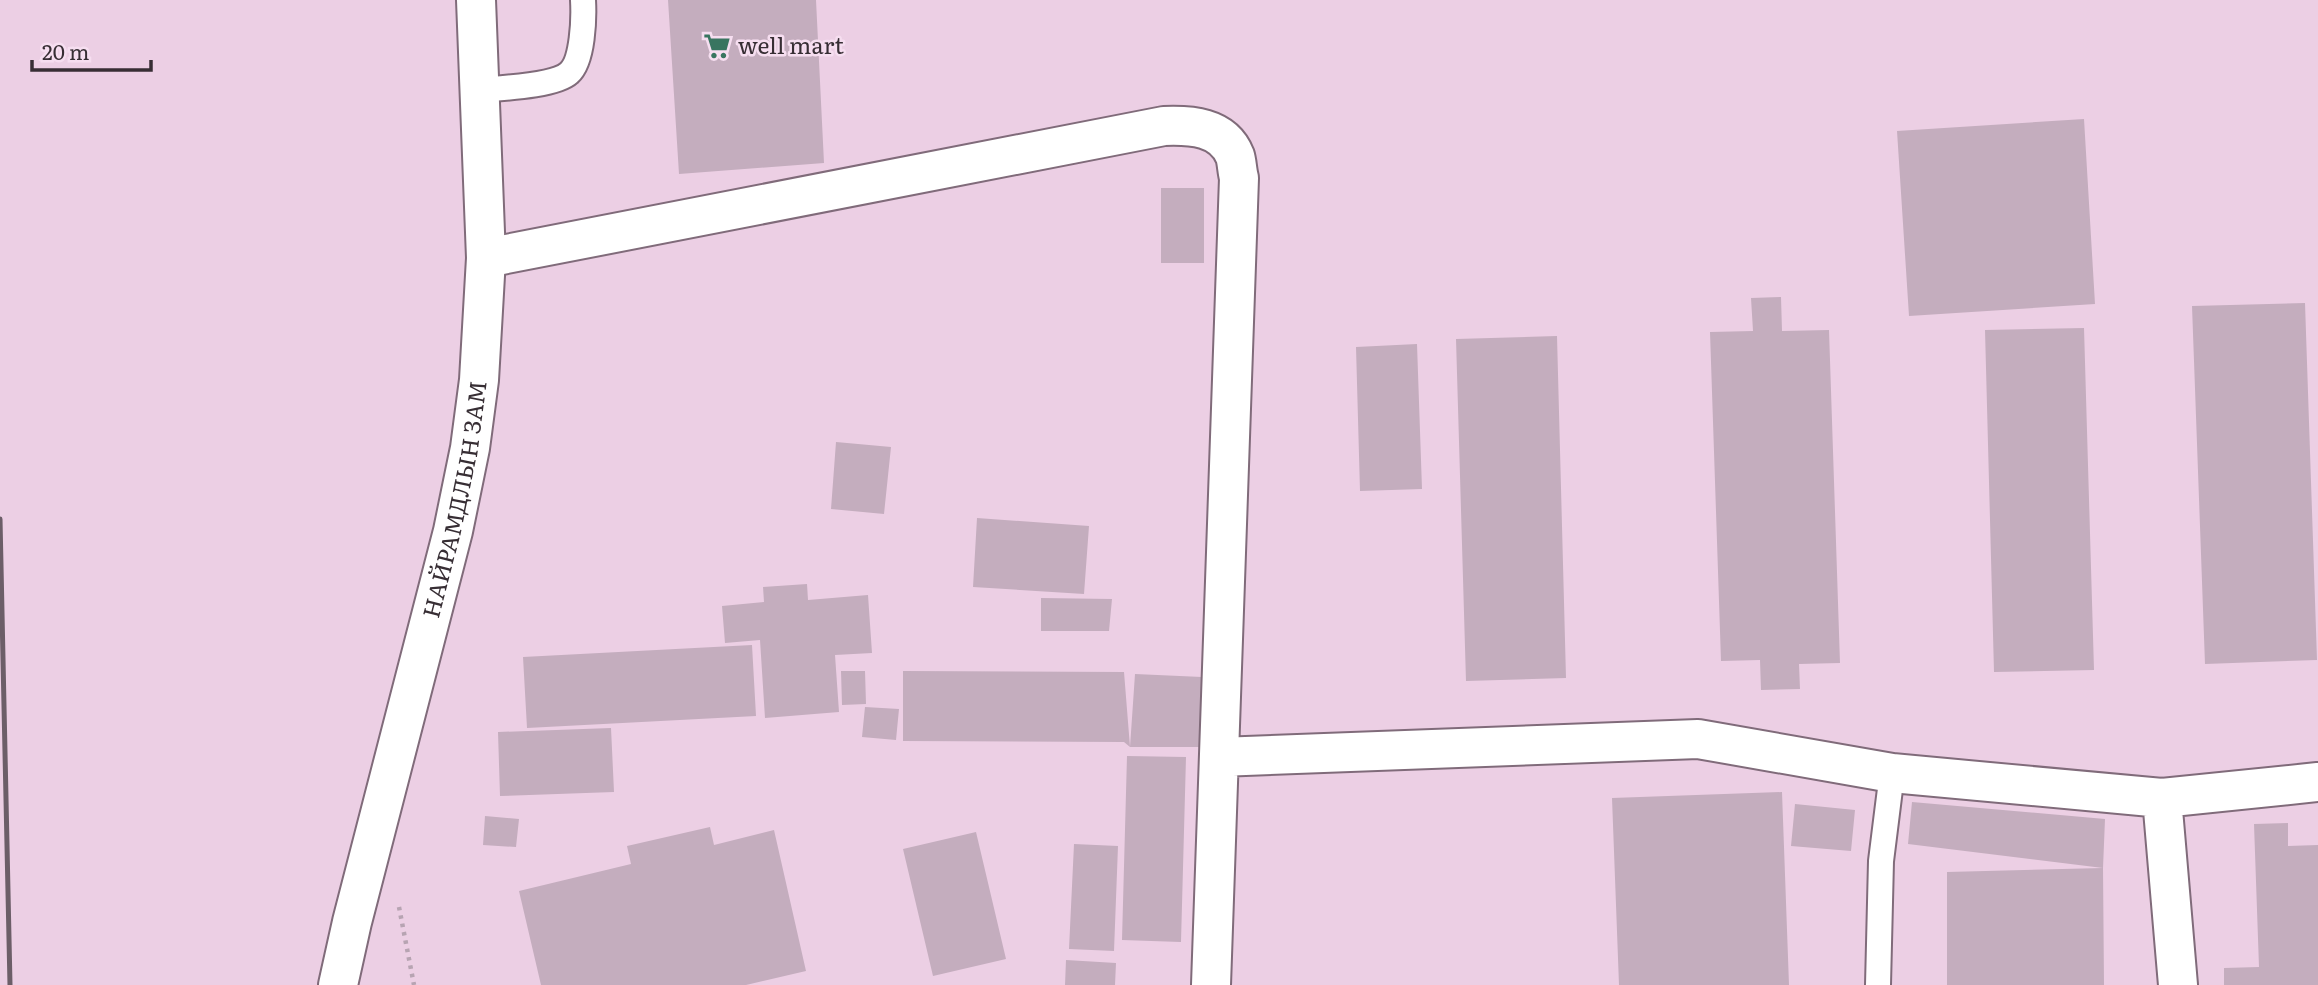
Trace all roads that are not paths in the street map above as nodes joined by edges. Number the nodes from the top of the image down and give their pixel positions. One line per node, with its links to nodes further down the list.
1 (476, 0): 3 (street, НАЙРАМДЛЫН ЗАМ)
2 (583, 0): 3 (lane)
3 (479, 90): 4 (street, НАЙРАМДЛЫН ЗАМ)
4 (486, 258): 5 (street); 9 (street, НАЙРАМДЛЫН ЗАМ)
5 (1219, 757): 6 (street); 10 (street)
6 (1892, 773): 8 (street); 11 (lane)
7 (2318, 782): 8 (street)
8 (2162, 799): 12 (street)
9 (338, 985)
10 (1211, 985)
11 (1878, 985)
12 (2178, 985)

